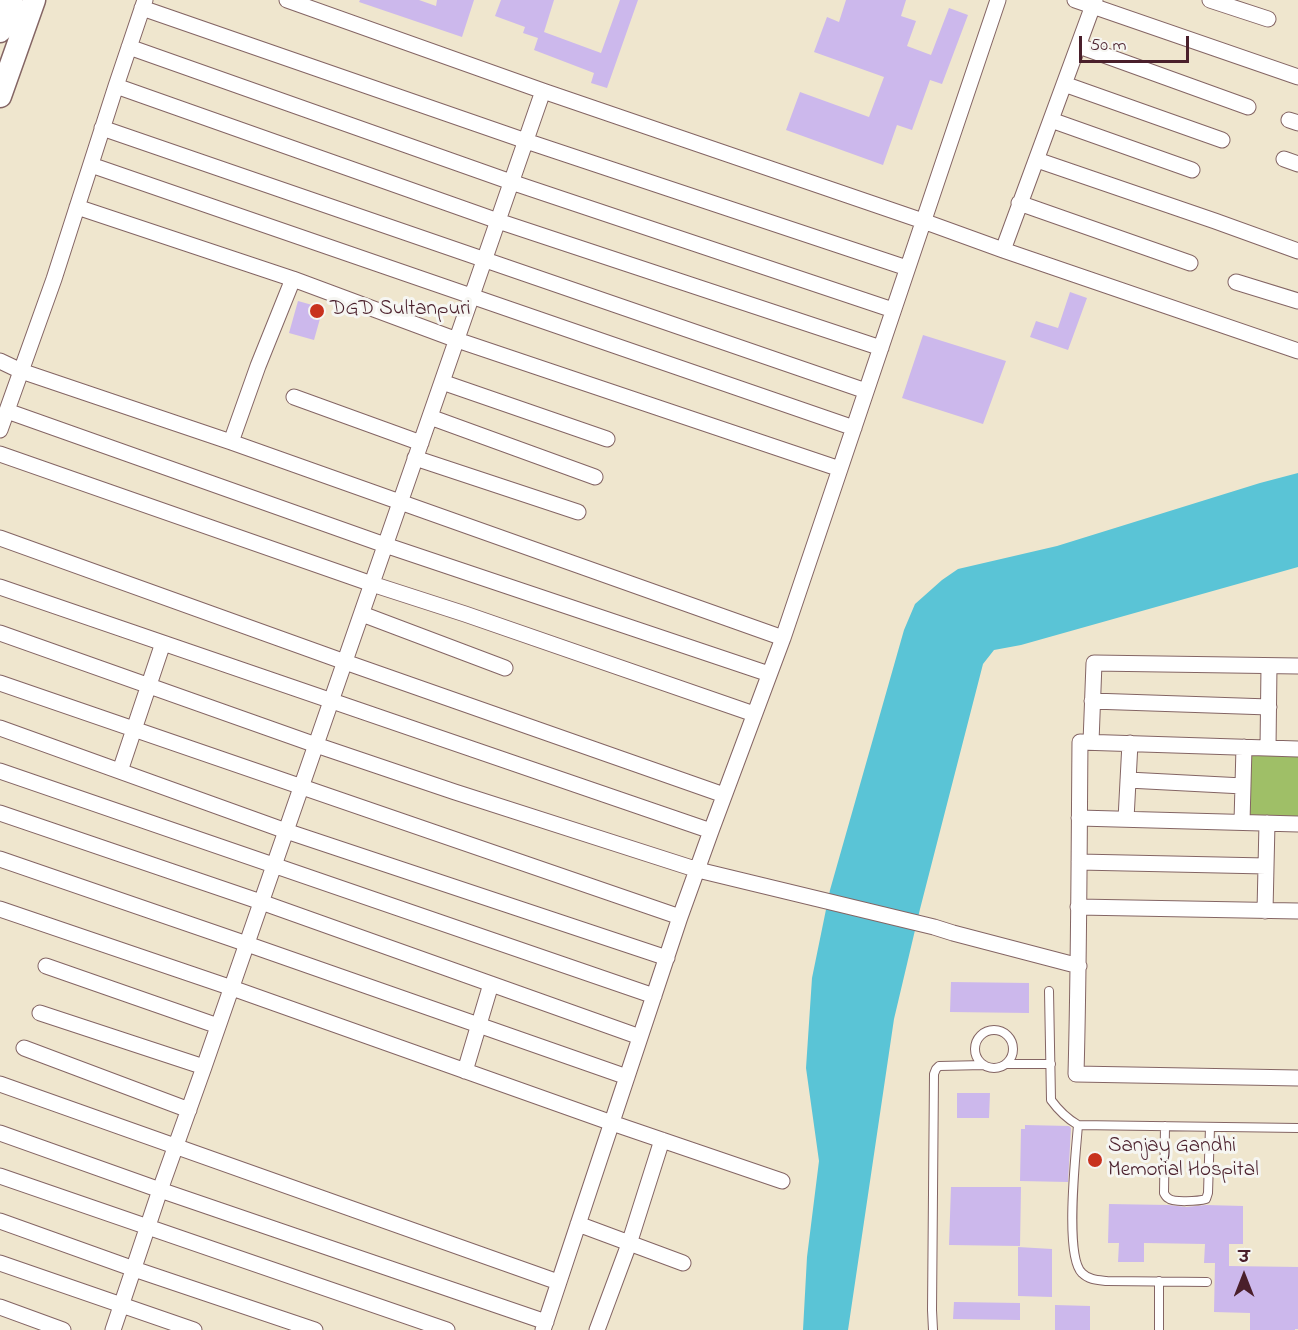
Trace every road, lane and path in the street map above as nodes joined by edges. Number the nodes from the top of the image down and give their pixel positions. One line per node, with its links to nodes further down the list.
1 (11, 0): 11 (street)
2 (34, 0): 18 (street)
3 (287, 0): 9 (street)
4 (998, 0): 31 (street)
5 (1075, 0): 7 (street)
6 (1210, 0): 10 (street)
7 (1094, 3): 13 (street); 14 (street)
8 (144, 4): 12 (street); 23 (street)
9 (315, 4): 17 (street)
10 (1268, 19)
11 (0, 31)
12 (129, 46): 16 (street); 27 (street)
13 (1078, 46): 15 (street); 19 (street)
14 (1298, 77)
15 (1064, 84): 20 (street); 22 (street)
16 (116, 86): 21 (street); 30 (street)
17 (543, 91): 23 (street); 31 (street)
18 (0, 96)
19 (1248, 107)
20 (1051, 120): 24 (street); 26 (street)
21 (102, 128): 25 (street); 34 (street)
22 (1222, 140)
23 (525, 141): 27 (street); 36 (street)
24 (1037, 160): 28 (street); 33 (street)
25 (91, 165): 29 (street); 39 (street)
26 (1192, 170)
27 (511, 182): 30 (street); 41 (street)
28 (1020, 203): 32 (street); 35 (street)
29 (77, 207): 37 (street); 46 (street)
30 (498, 221): 34 (street); 43 (street)
31 (923, 221): 32 (street); 36 (street)
32 (1003, 250): 44 (street)
33 (1298, 251)
34 (484, 260): 39 (street); 48 (street)
35 (1190, 262)
36 (907, 268): 41 (street)
37 (293, 279): 42 (street); 55 (street)
38 (1236, 282): 40 (street)
39 (472, 297): 42 (street); 52 (street)
40 (1298, 301)
41 (893, 310): 43 (street)
42 (457, 340): 47 (street); 58 (street)
43 (881, 348): 48 (street)
44 (1298, 351)
45 (0, 361): 46 (street)
46 (21, 371): 50 (street); 55 (street)
47 (442, 381): 51 (street); 54 (street)
48 (866, 391): 52 (street)
49 (294, 397): 56 (street)
50 (7, 411): 53 (street); 63 (street)
51 (430, 417): 56 (street); 59 (street)
52 (854, 428): 58 (street)
53 (0, 430)
54 (607, 439)
55 (231, 442): 60 (street)
56 (418, 451): 60 (street); 61 (street)
57 (0, 454): 64 (street)
58 (840, 469): 68 (street)
59 (595, 477)
60 (400, 502): 63 (street); 68 (street)
61 (578, 512)
62 (0, 538): 70 (street)
63 (385, 545): 64 (street); 74 (street)
64 (372, 584): 66 (street); 80 (street)
65 (0, 587): 69 (street)
66 (362, 614): 70 (street); 73 (street)
67 (0, 633): 76 (street)
68 (783, 638): 74 (street)
69 (163, 644): 76 (street); 77 (street)
70 (345, 662): 77 (street); 94 (street)
71 (1269, 666): 72 (street); 78 (street); 79 (street)
72 (1298, 666)
73 (505, 668)
74 (769, 674): 80 (street)
75 (0, 683): 82 (street)
76 (149, 686): 82 (street); 85 (street)
77 (331, 701): 85 (street); 102 (street)
78 (1092, 701): 79 (street); 83 (street)
79 (1269, 707): 87 (street)
80 (754, 714): 94 (street)
81 (0, 728): 90 (street)
82 (133, 730): 90 (street); 93 (street)
83 (1090, 742): 84 (street); 96 (street)
84 (1130, 743): 86 (street); 91 (street)
85 (316, 745): 93 (street); 107 (street)
86 (1244, 747): 87 (street); 92 (street)
87 (1268, 748): 88 (street)
88 (1298, 749)
89 (0, 771): 105 (street)
90 (120, 771): 101 (street)
91 (1128, 780): 92 (street); 97 (street)
92 (1243, 786): 98 (street)
93 (301, 788): 101 (street); 113 (street)
94 (724, 795): 102 (street)
95 (0, 813): 108 (street)
96 (1079, 818): 97 (street); 104 (street)
97 (1126, 819): 98 (street)
98 (1242, 822): 99 (street)
99 (1267, 823): 100 (street); 106 (street)
100 (1298, 824)
101 (286, 831): 105 (street); 115 (street)
102 (711, 831): 107 (street)
103 (0, 859): 114 (street)
104 (1078, 862): 106 (street); 109 (street)
105 (274, 866): 108 (street); 121 (street)
106 (1266, 866): 111 (street)
107 (698, 870): 113 (street); 117 (street)
108 (261, 902): 114 (street); 118 (street)
109 (1078, 907): 111 (street); 117 (street)
110 (0, 909): 119 (street)
111 (1264, 911): 112 (street)
112 (1298, 911)
113 (680, 917): 115 (street)
114 (247, 944): 119 (street); 123 (street)
115 (667, 958): 121 (street)
116 (46, 966): 124 (street)
117 (1079, 966): 133 (street)
118 (491, 984): 123 (street); 125 (street)
119 (232, 988): 124 (street); 131 (street)
120 (1049, 991): 128 (lane)
121 (654, 996): 125 (street)
122 (40, 1013): 130 (street)
123 (478, 1025): 131 (street); 132 (street)
124 (218, 1026): 130 (street)
125 (640, 1037): 132 (street)
126 (24, 1048): 135 (street)
127 (1006, 1064): 128 (lane); 129 (lane); 129 (lane)
128 (1051, 1064): 137 (lane)
129 (984, 1065): 166 (lane)
130 (204, 1066): 135 (street)
131 (465, 1071): 136 (street)
132 (627, 1077): 136 (street)
133 (1298, 1078)
134 (0, 1084): 143 (street)
135 (189, 1110): 143 (street)
136 (612, 1123): 142 (street); 148 (street)
137 (1077, 1125): 138 (lane); 154 (lane)
138 (1166, 1126): 139 (lane); 139 (lane)
139 (1210, 1127): 140 (lane)
140 (1298, 1128)
141 (0, 1133): 146 (street)
142 (662, 1140): 145 (street); 150 (street)
143 (177, 1146): 146 (street); 155 (street)
144 (0, 1176): 149 (street)
145 (782, 1181)
146 (160, 1190): 149 (street); 159 (street)
147 (0, 1221): 153 (street)
148 (578, 1224): 150 (street); 155 (street)
149 (149, 1226): 153 (street); 164 (street)
150 (629, 1244): 152 (street); 165 (street)
151 (0, 1263): 157 (street)
152 (683, 1263)
153 (134, 1269): 157 (street); 163 (street)
154 (1160, 1281): 156 (lane); 167 (lane)
155 (558, 1282): 159 (street)
156 (1207, 1282)
157 (121, 1306): 161 (street); 162 (street)
158 (0, 1307): 160 (street)
159 (544, 1326)
160 (63, 1330)
161 (113, 1330)
162 (194, 1330)
163 (315, 1330)
164 (447, 1330)
165 (597, 1330)
166 (933, 1330)
167 (1159, 1330)

